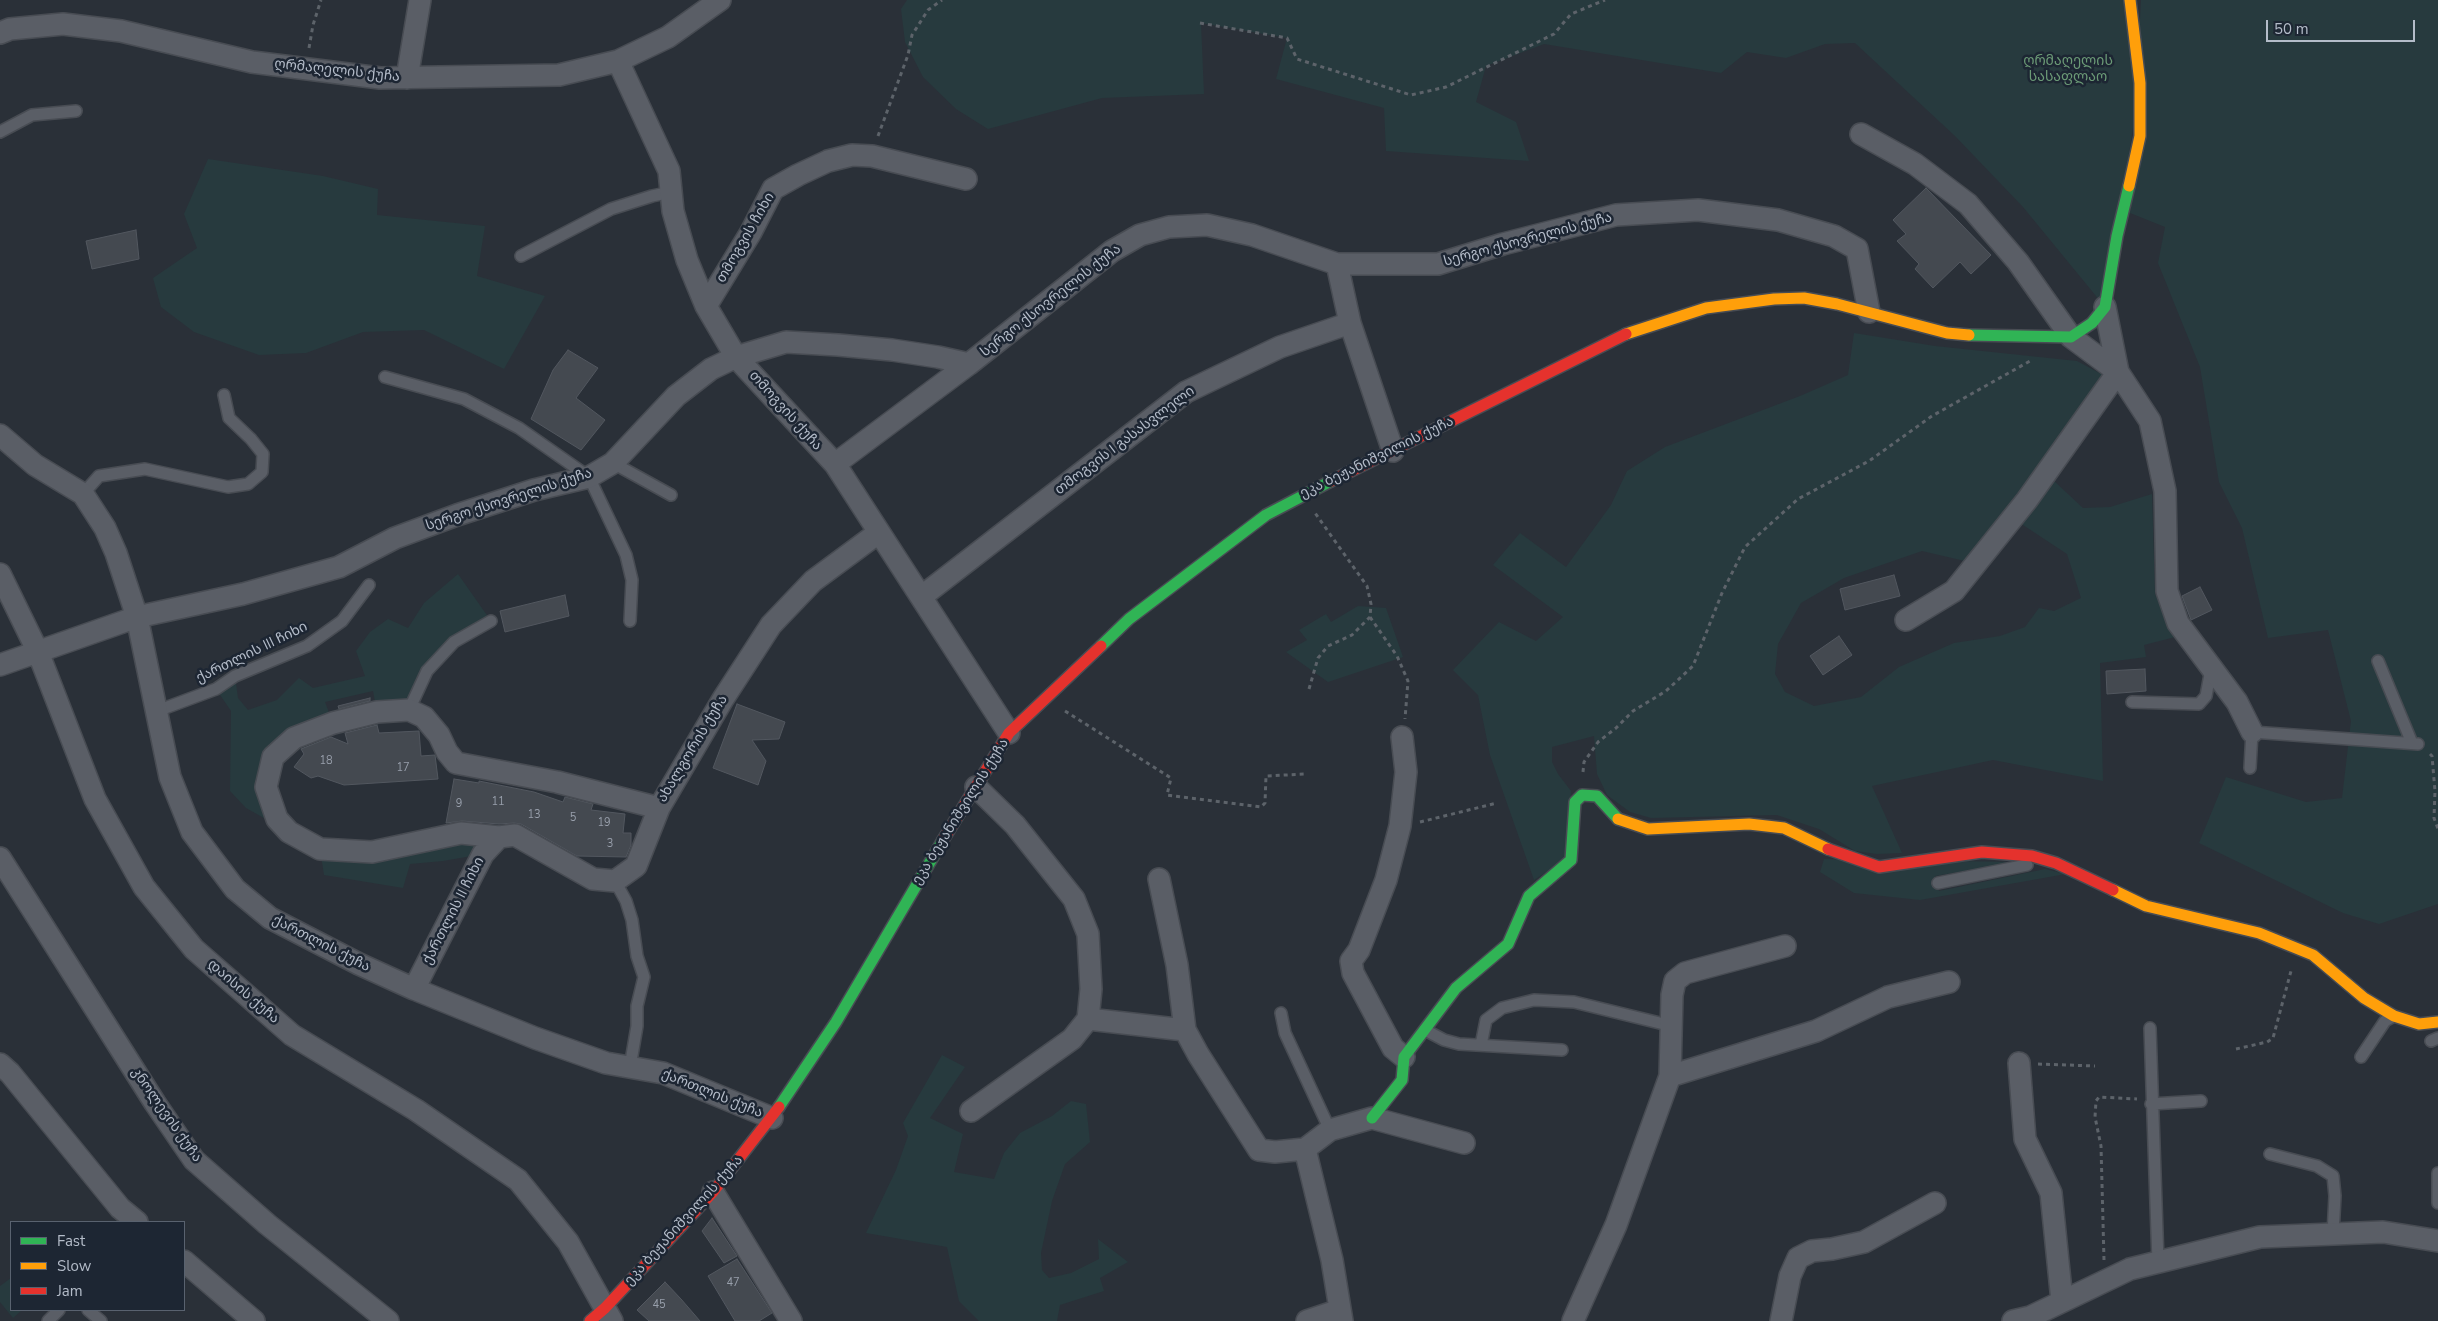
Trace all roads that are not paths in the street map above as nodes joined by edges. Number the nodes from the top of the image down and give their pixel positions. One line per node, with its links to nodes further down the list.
1 (420, 0): 6 (street)
2 (720, 0): 5 (street, ღრმაღელის ქუჩა)
3 (2130, 0): 15 (street)
4 (0, 33): 6 (street, ღრმაღელის ქუჩა)
5 (618, 61): 6 (street, ღრმაღელის ქუჩა); 11 (street, თმოგვის ქუჩა)
6 (407, 78)
7 (76, 111): 8 (lane)
8 (0, 132)
9 (1861, 134): 18 (street)
10 (966, 179): 14 (street, თმოგვის ჩიხი)
11 (671, 192): 12 (lane); 14 (street, თმოგვის ქუჩა)
12 (521, 256)
13 (1337, 264): 16 (street, სერგო ქსოვრელის ქუჩა); 17 (street); 20 (street, სერგო ქსოვრელის ქუჩა)
14 (706, 306): 19 (street, თმოგვის ქუჩა)
15 (2105, 306): 18 (street); 21 (street)
16 (1869, 312): 18 (street, ეკა ბეჟანიშვილის ქუჩა); 25 (street, ეკა ბეჟანიშვილის ქუჩა)
17 (1350, 323): 25 (street); 34 (street, თმოგვის I გასასვლელი)
18 (2071, 338): 21 (street)
19 (736, 357): 20 (street, სერგო ქსოვრელის ქუჩა); 26 (street, სერგო ქსოვრელის ქუჩა); 27 (street, თმოგვის ქუჩა)
20 (969, 364): 27 (street)
21 (2118, 372): 36 (street); 42 (street)
22 (385, 377): 28 (lane)
23 (224, 395): 29 (lane)
24 (0, 435): 29 (street, ქართლის ქუჩა)
25 (1393, 451): 47 (street, ეკა ბეჟანიშვილის ქუჩა)
26 (613, 463): 28 (street, სერგო ქსოვრელის ქუჩა); 30 (lane)
27 (835, 464): 31 (street, თმოგვის ქუჩა)
28 (589, 477): 35 (street, სერგო ქსოვრელის ქუჩა); 38 (lane)
29 (83, 494): 35 (street, ქართლის ქუჩა)
30 (671, 495)
31 (878, 533): 34 (street, თმოგვის ქუჩა); 51 (street, ახალგორის ქუჩა)
32 (0, 574): 39 (street, დაისის ქუჩა)
33 (369, 585): 45 (lane, ქართლის III ჩიხი)
34 (921, 597): 47 (street, თმოგვის ქუჩა)
35 (137, 617): 39 (street, სერგო ქსოვრელის ქუჩა); 45 (street, ქართლის ქუჩა)
36 (1906, 620)
37 (491, 621): 44 (lane)
38 (630, 621)
39 (38, 652): 41 (street, სერგო ქსოვრელის ქუჩა); 99 (street, დაისის ქუჩა)
40 (2378, 661): 46 (lane)
41 (0, 664)
42 (2211, 669): 43 (lane); 46 (street)
43 (2132, 702)
44 (409, 710): 51 (street, ახალგორის ქუჩა); 52 (street)
45 (157, 711): 60 (street, ქართლის ქუჩა)
46 (2252, 732): 49 (lane)
47 (1009, 733): 50 (street, ეკა ბეჟანიშვილის ქუჩა)
48 (1402, 737): 71 (street)
49 (2250, 768)
50 (976, 786): 63 (street); 80 (street, ეკა ბეჟანიშვილის ქუჩა)
51 (659, 808): 56 (street)
52 (500, 837): 56 (street); 60 (street, ქართლის II ჩიხი)
53 (0, 858): 103 (street, კნოლევის ქუჩა)
54 (2066, 867): 57 (lane); 62 (street); 68 (street)
55 (1159, 879): 67 (street)
56 (615, 881): 75 (lane)
57 (1938, 882)
58 (1785, 946): 65 (street)
59 (1949, 982): 76 (street)
60 (414, 989): 75 (street, ქართლის ქუჩა)
61 (1281, 1013): 82 (lane)
62 (2394, 1016): 64 (street); 72 (lane)
63 (1088, 1019): 67 (street); 79 (street)
64 (2438, 1022)
65 (1672, 1026): 69 (lane); 76 (street)
66 (2150, 1028): 78 (lane)
67 (1185, 1030): 84 (street)
68 (1425, 1030): 69 (lane); 71 (street)
69 (1481, 1045): 70 (lane)
70 (1562, 1050)
71 (1404, 1057): 81 (street)
72 (2361, 1057)
73 (2019, 1063): 95 (street)
74 (0, 1064): 90 (street)
75 (630, 1067): 80 (street, ქართლის ქუჩა)
76 (1670, 1076): 106 (street)
77 (2202, 1100): 78 (lane)
78 (2151, 1101): 94 (lane)
79 (971, 1111)
80 (772, 1118): 87 (street, ეკა ბეჟანიშვილის ქუჩა)
81 (1372, 1118): 82 (street); 83 (street)
82 (1330, 1130): 84 (street)
83 (1464, 1143)
84 (1305, 1149): 98 (street)
85 (2270, 1154): 91 (lane)
86 (2438, 1173): 89 (lane)
87 (713, 1192): 99 (street, ეკა ბეჟანიშვილის ქუჩა); 104 (street)
88 (1935, 1203): 107 (street)
89 (2438, 1203)
90 (136, 1221)
91 (2334, 1234): 92 (street); 94 (street)
92 (2438, 1241)
93 (185, 1262): 102 (street)
94 (2158, 1262): 95 (street)
95 (2062, 1301): 108 (street)
96 (58, 1311): 100 (lane)
97 (89, 1311): 101 (lane)
98 (1341, 1316): 105 (street)
99 (602, 1317)
100 (48, 1321)
101 (100, 1321)
102 (254, 1321)
103 (388, 1321)
104 (791, 1321)
105 (1307, 1321)
106 (1573, 1321)
107 (1781, 1321)
108 (2014, 1321)

